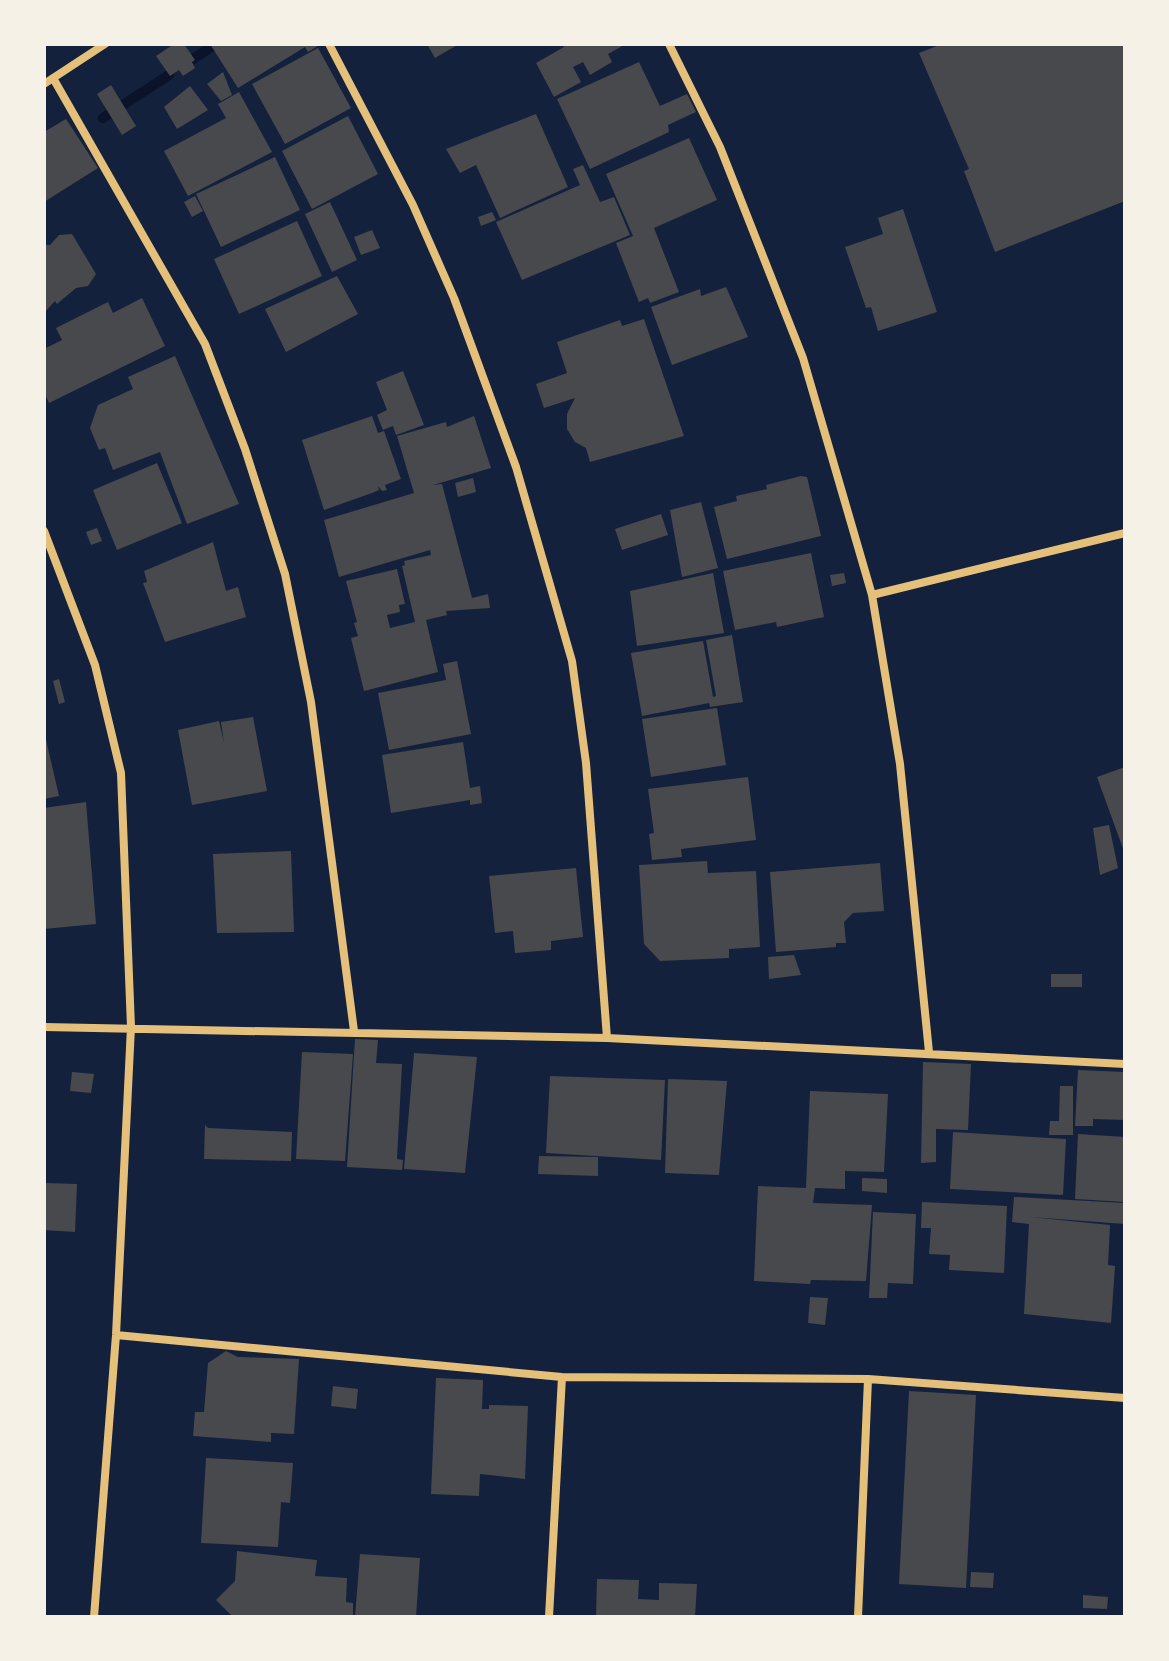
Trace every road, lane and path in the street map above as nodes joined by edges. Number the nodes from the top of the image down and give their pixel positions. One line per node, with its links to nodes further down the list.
1 (105, 44): 4 (street)
2 (329, 44): 12 (street)
3 (669, 44): 8 (street)
4 (53, 78): 5 (street); 11 (street)
5 (44, 84)
6 (44, 531): 10 (street)
7 (1125, 533): 8 (street)
8 (872, 595): 13 (street)
9 (44, 1027): 10 (street)
10 (131, 1027): 11 (street); 15 (street)
11 (354, 1031): 12 (street)
12 (607, 1038): 13 (street)
13 (929, 1052): 14 (street)
14 (1125, 1064)
15 (116, 1335): 16 (street); 19 (street)
16 (562, 1377): 17 (street); 20 (street)
17 (868, 1379): 18 (street); 21 (street)
18 (1125, 1398)
19 (94, 1617)
20 (549, 1617)
21 (858, 1617)

